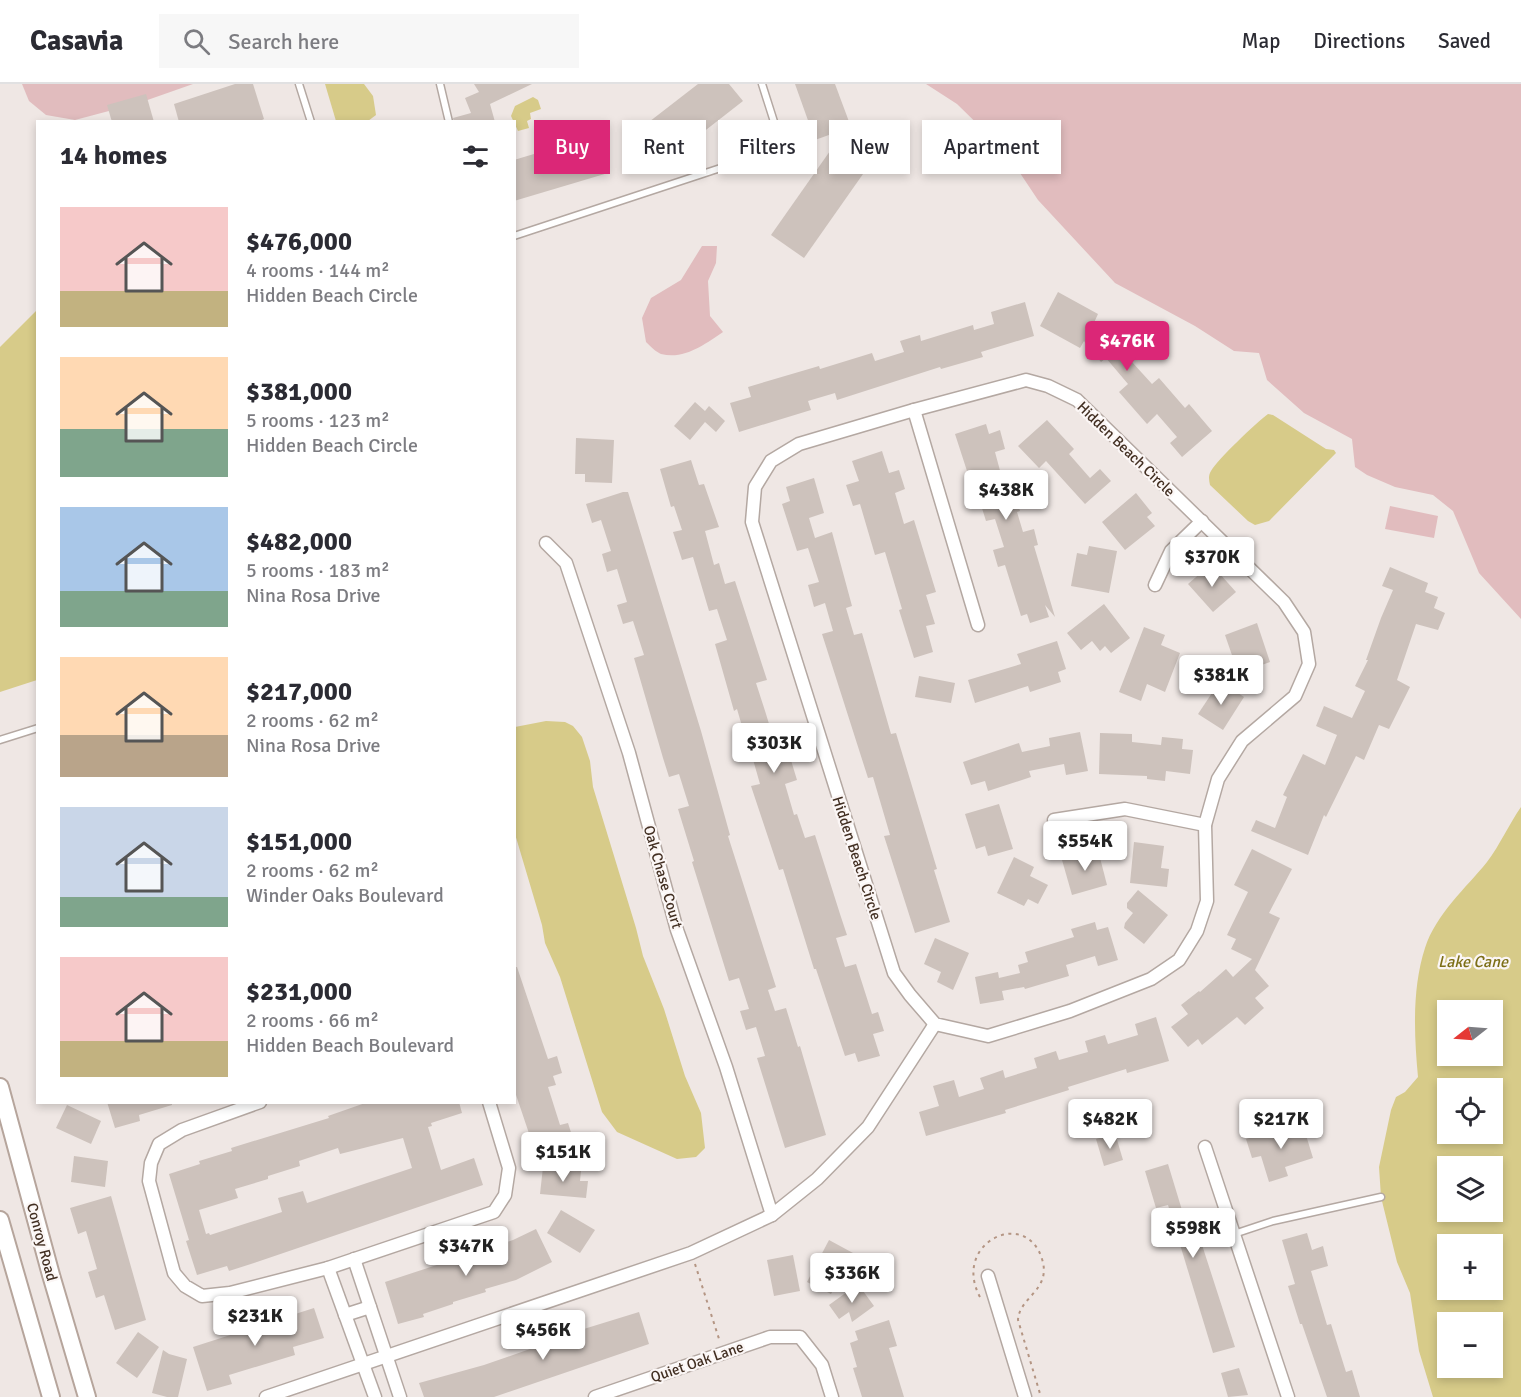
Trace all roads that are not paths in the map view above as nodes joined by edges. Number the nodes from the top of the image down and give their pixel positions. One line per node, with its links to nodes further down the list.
1 (299, 84): 4 (lane)
2 (440, 84): 5 (lane)
3 (762, 84): 6 (lane)
4 (310, 120)
5 (449, 120)
6 (516, 235)
7 (914, 410): 8 (street, Hidden Beach Circle); 11 (street); 16 (street, Hidden Beach Circle)
8 (1202, 521): 10 (street); 15 (street, Hidden Beach Circle)
9 (546, 543): 22 (street, Oak Chase Court)
10 (1155, 585)
11 (978, 625)
12 (36, 729): 13 (lane)
13 (0, 740)
14 (1054, 820): 15 (street)
15 (1205, 825): 16 (street, Hidden Beach Circle)
16 (935, 1024): 22 (street)
17 (0, 1087): 33 (main road, Conroy Road)
18 (254, 1104): 26 (street)
19 (490, 1104): 25 (street)
20 (1205, 1147): 24 (street)
21 (1381, 1197): 24 (lane)
22 (772, 1215): 30 (street)
23 (0, 1220): 32 (main road)
24 (1234, 1234): 40 (street)
25 (354, 1259): 26 (street); 28 (street)
26 (328, 1268): 29 (street)
27 (988, 1276): 39 (street)
28 (370, 1307): 29 (street); 30 (street)
29 (345, 1315): 31 (street)
30 (387, 1357): 31 (street); 36 (street)
31 (363, 1364): 34 (street); 35 (street)
32 (51, 1397)
33 (87, 1397)
34 (266, 1397)
35 (375, 1397)
36 (400, 1397)
37 (595, 1397): 38 (street, Quiet Oak Lane)
38 (832, 1397)
39 (1025, 1397)
40 (1288, 1397)

